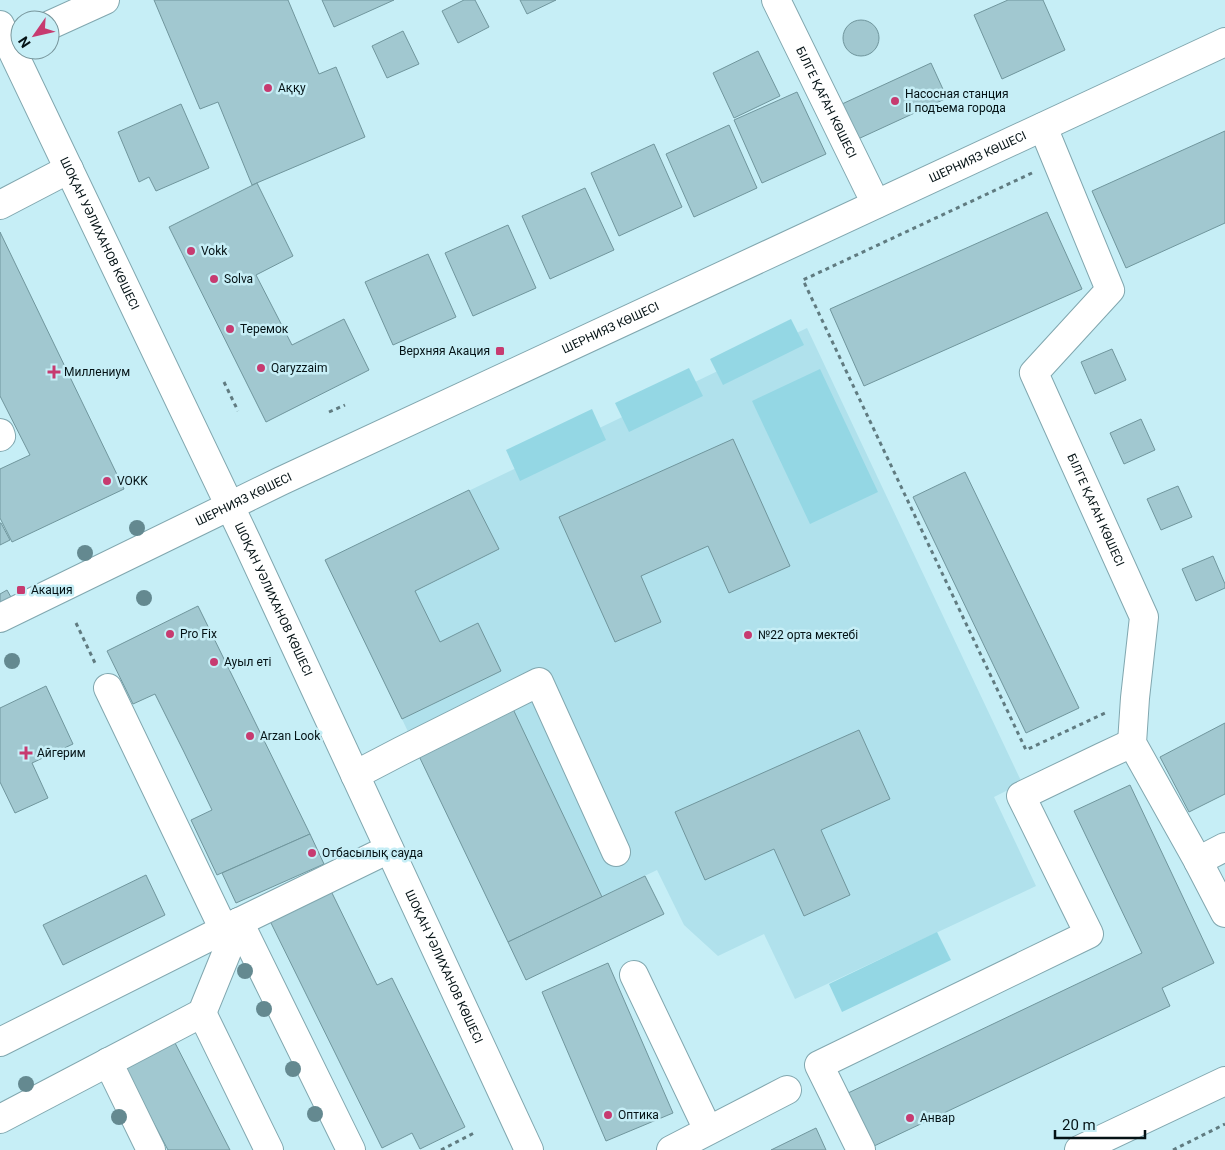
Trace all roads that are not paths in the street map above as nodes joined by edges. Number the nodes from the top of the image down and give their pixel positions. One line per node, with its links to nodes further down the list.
1 (105, 0): 3 (street)
2 (776, 0): 8 (street, БІЛГЕ ҚАҒАН КӨШЕСІ)
3 (60, 20)
4 (1225, 42): 6 (street, ШЕРНИЯЗ КӨШЕСІ)
5 (21, 60): 7 (street, ШОҚАН УӘЛИХАНОВ КӨШЕСІ)
6 (1043, 127): 8 (street, ШЕРНИЯЗ КӨШЕСІ); 13 (street, БІЛГЕ ҚАҒАН КӨШЕСІ)
7 (69, 169): 9 (street); 10 (street, ШОҚАН УӘЛИХАНОВ КӨШЕСІ)
8 (876, 204): 10 (street, ШЕРНИЯЗ КӨШЕСІ)
9 (0, 205)
10 (230, 505): 11 (street, ШЕРНИЯЗ КӨШЕСІ); 14 (street, ШОҚАН УӘЛИХАНОВ КӨШЕСІ)
11 (0, 618)
12 (108, 688): 20 (street)
13 (1132, 743): 18 (street); 34 (street)
14 (355, 774): 16 (street, ШОҚАН УӘЛИХАНОВ КӨШЕСІ); 17 (street)
15 (1225, 847): 18 (street)
16 (389, 849): 20 (street); 32 (street, ШОҚАН УӘЛИХАНОВ КӨШЕСІ)
17 (616, 852)
18 (1198, 861): 19 (street)
19 (1225, 913)
20 (232, 926): 22 (street); 23 (street); 31 (street)
21 (634, 976): 28 (street)
22 (202, 1013): 24 (street); 30 (street)
23 (0, 1042)
24 (108, 1062): 27 (street); 29 (street)
25 (1225, 1080): 35 (street)
26 (786, 1090): 28 (street)
27 (0, 1119)
28 (708, 1130): 33 (street)
29 (151, 1150)
30 (268, 1150)
31 (351, 1150)
32 (529, 1150)
33 (671, 1150)
34 (861, 1150)
35 (1079, 1150)

